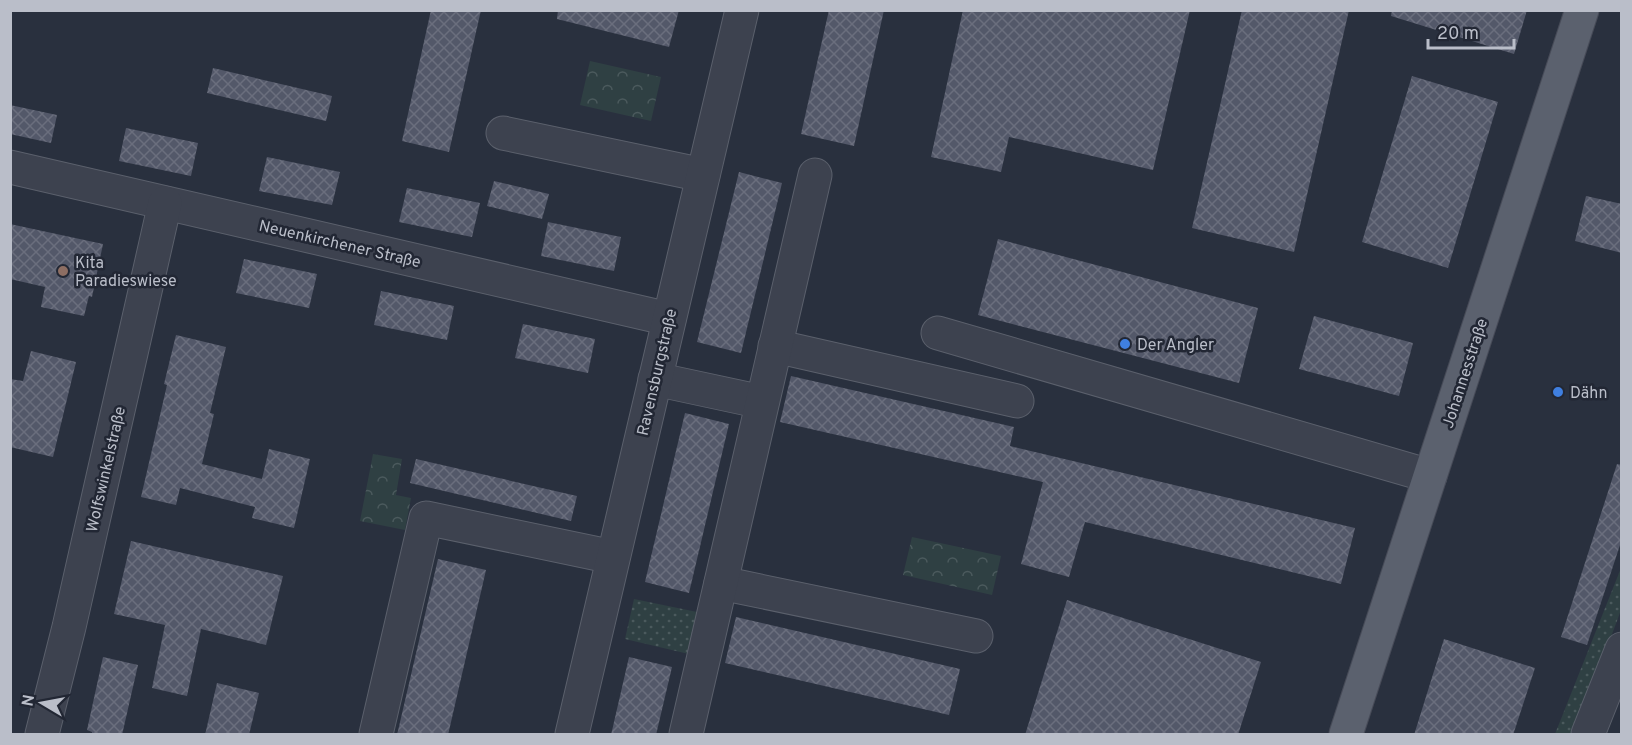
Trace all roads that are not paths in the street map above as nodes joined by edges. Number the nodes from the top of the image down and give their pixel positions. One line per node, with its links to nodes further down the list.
1 (742, 10): 5 (street, Ravensburgstraße)
2 (1582, 10): 14 (main road, Johannesstraße)
3 (502, 133): 5 (street)
4 (10, 167): 7 (street, Neuenkirchener Straße)
5 (703, 175): 8 (street, Ravensburgstraße)
6 (815, 175): 10 (street)
7 (165, 203): 8 (street, Neuenkirchener Straße); 19 (street, Wolfswinkelstraße)
8 (669, 319): 11 (street, Ravensburgstraße)
9 (938, 333): 14 (street)
10 (775, 346): 12 (street); 13 (street)
11 (655, 380): 13 (street); 15 (street, Ravensburgstraße)
12 (1017, 401)
13 (762, 402): 16 (street)
14 (1430, 476): 23 (main road, Johannesstraße)
15 (614, 557): 20 (street); 21 (street, Ravensburgstraße)
16 (721, 583): 17 (street); 22 (street)
17 (976, 636)
18 (1622, 649): 24 (street)
19 (42, 735)
20 (376, 735)
21 (572, 735)
22 (686, 735)
23 (1346, 735)
24 (1588, 735)

